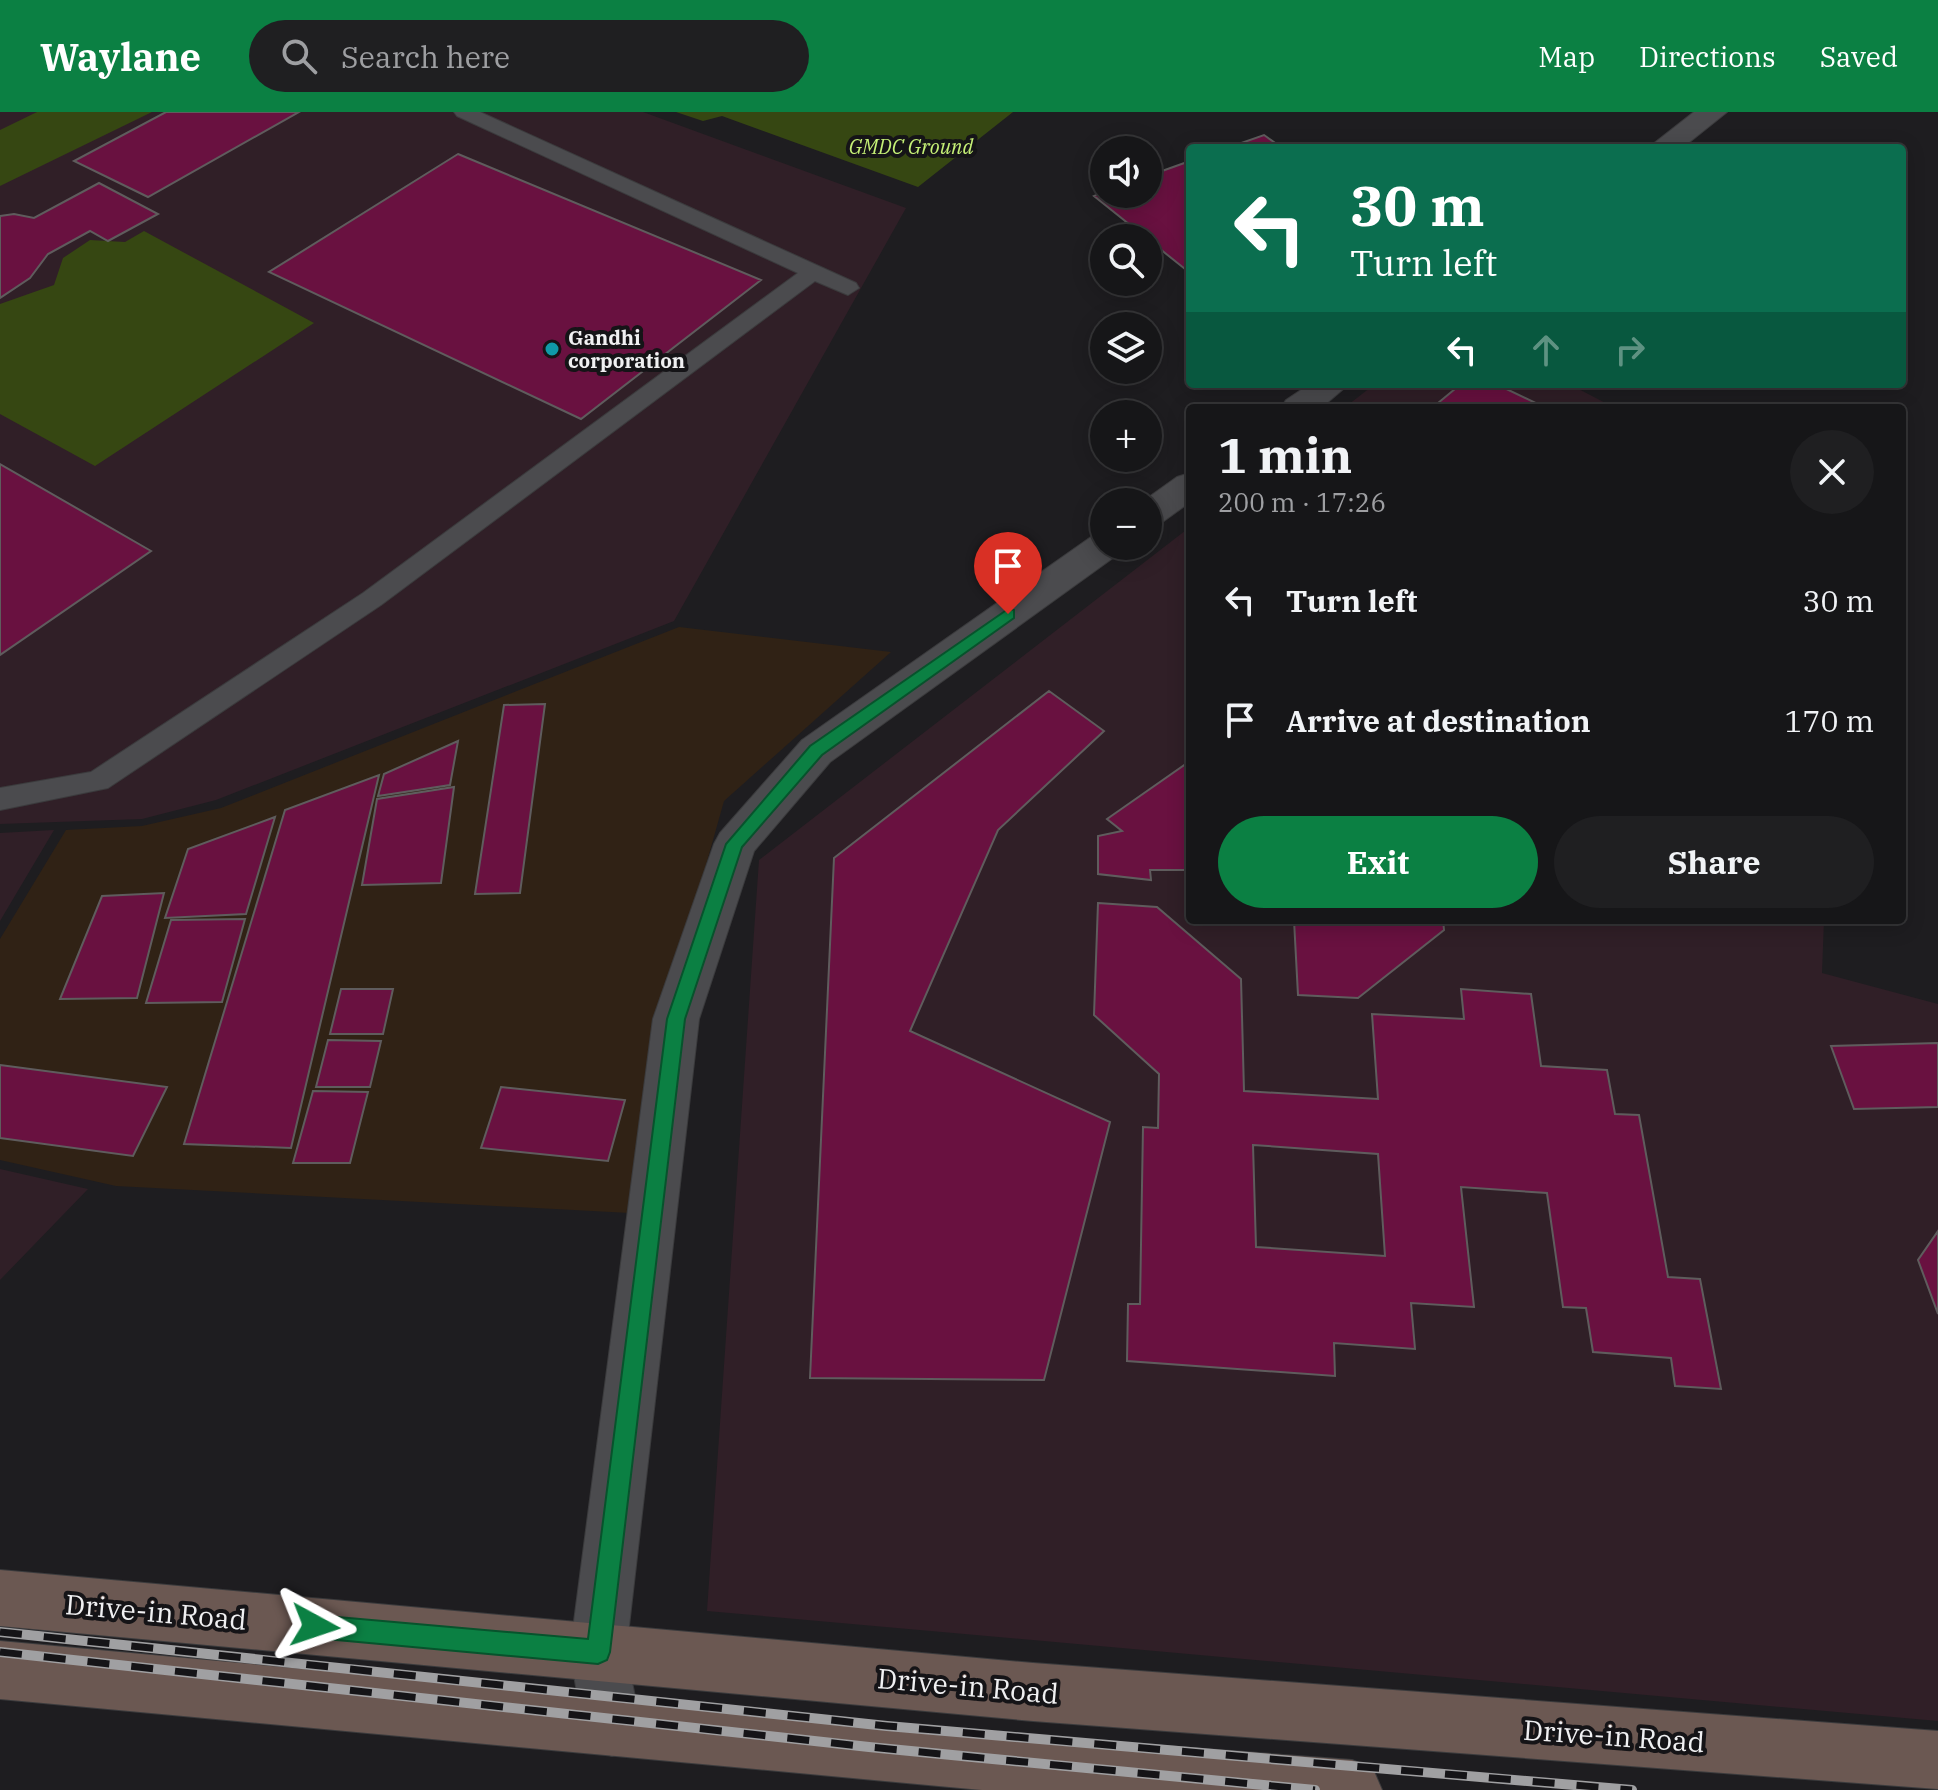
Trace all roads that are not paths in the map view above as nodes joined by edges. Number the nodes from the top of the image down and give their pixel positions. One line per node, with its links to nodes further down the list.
1 (464, 112): 4 (lane)
2 (1713, 112): 3 (street)
3 (1669, 144)
4 (813, 272): 5 (lane); 11 (lane)
5 (848, 288)
6 (1326, 388): 7 (street)
7 (1304, 404)
8 (1186, 488): 9 (street)
9 (1162, 505)
10 (1090, 556): 13 (street)
11 (0, 799)
12 (0, 1598): 13 (main road, Drive-in Road)
13 (598, 1652): 15 (street); 16 (main road, Drive-in Road)
14 (0, 1670): 15 (main road)
15 (612, 1727): 17 (main road)
16 (1938, 1760)
17 (1352, 1790)

